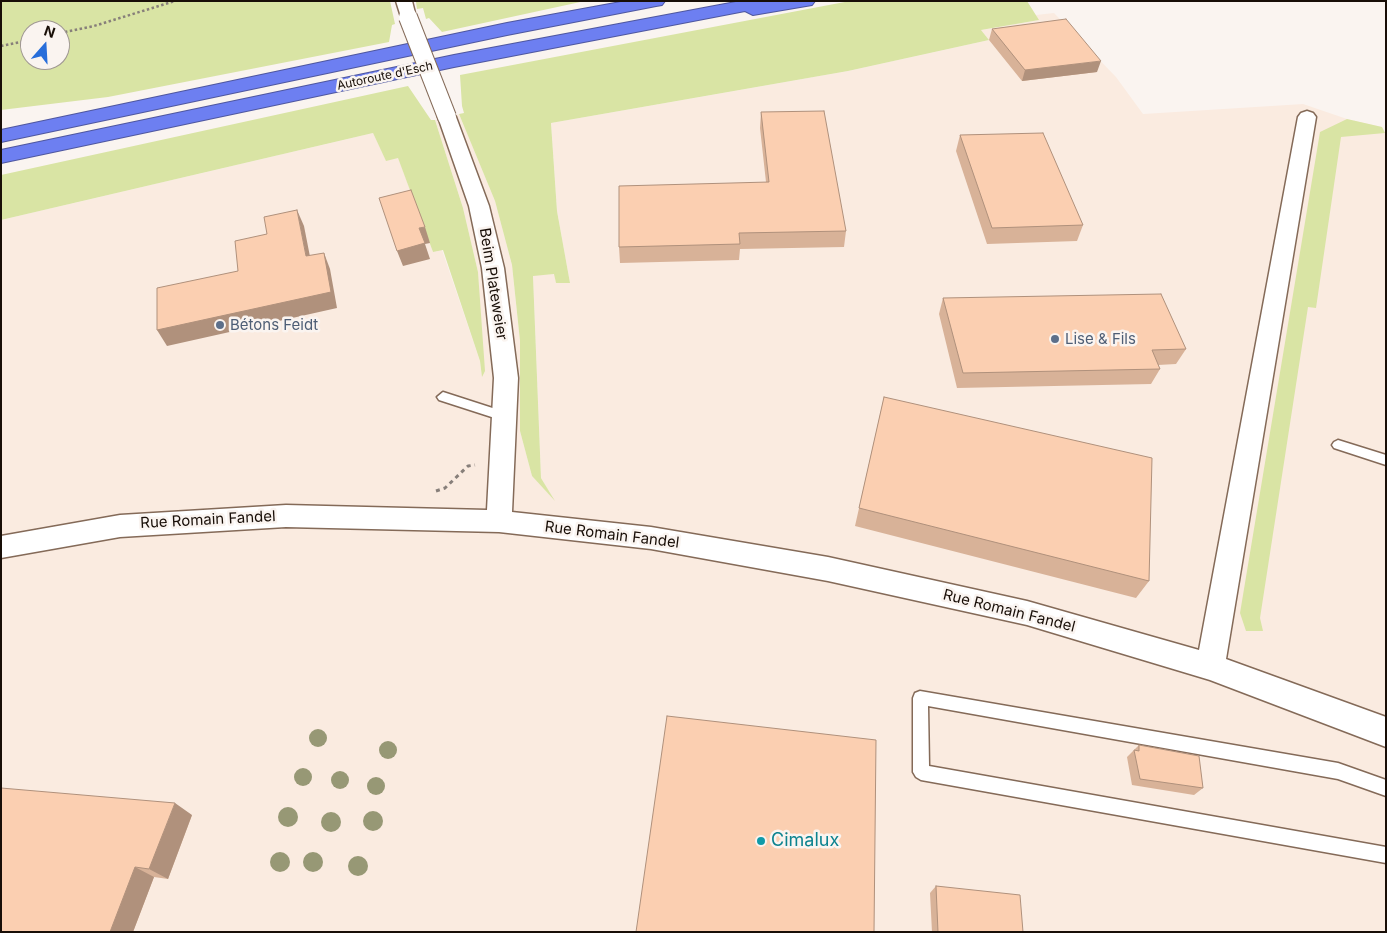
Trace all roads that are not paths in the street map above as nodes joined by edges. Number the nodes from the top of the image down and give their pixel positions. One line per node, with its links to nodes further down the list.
1 (656, 1): 6 (highway, Autoroute d'Esch)
2 (771, 1): 5 (highway, Autoroute d'Esch)
3 (806, 1): 5 (highway)
4 (406, 9): 14 (street, Beim Plateweier, bridge)
5 (672, 21): 7 (highway, Autoroute d'Esch)
6 (199, 93): 9 (highway); 10 (highway, Autoroute d'Esch)
7 (213, 112): 11 (highway, Autoroute d'Esch); 12 (highway)
8 (1307, 118): 19 (street)
9 (1, 119)
10 (1, 136)
11 (1, 157)
12 (1, 169)
13 (443, 397): 14 (lane)
14 (504, 416): 17 (street, Beim Plateweier)
15 (1338, 446): 16 (lane)
16 (1386, 460)
17 (499, 521): 18 (street, Rue Romain Fandel); 19 (street, Rue Romain Fandel)
18 (1, 547)
19 (1210, 666): 20 (street, Rue Romain Fandel)
20 (1386, 732)
21 (1386, 788): 22 (lane)
22 (1386, 855)

